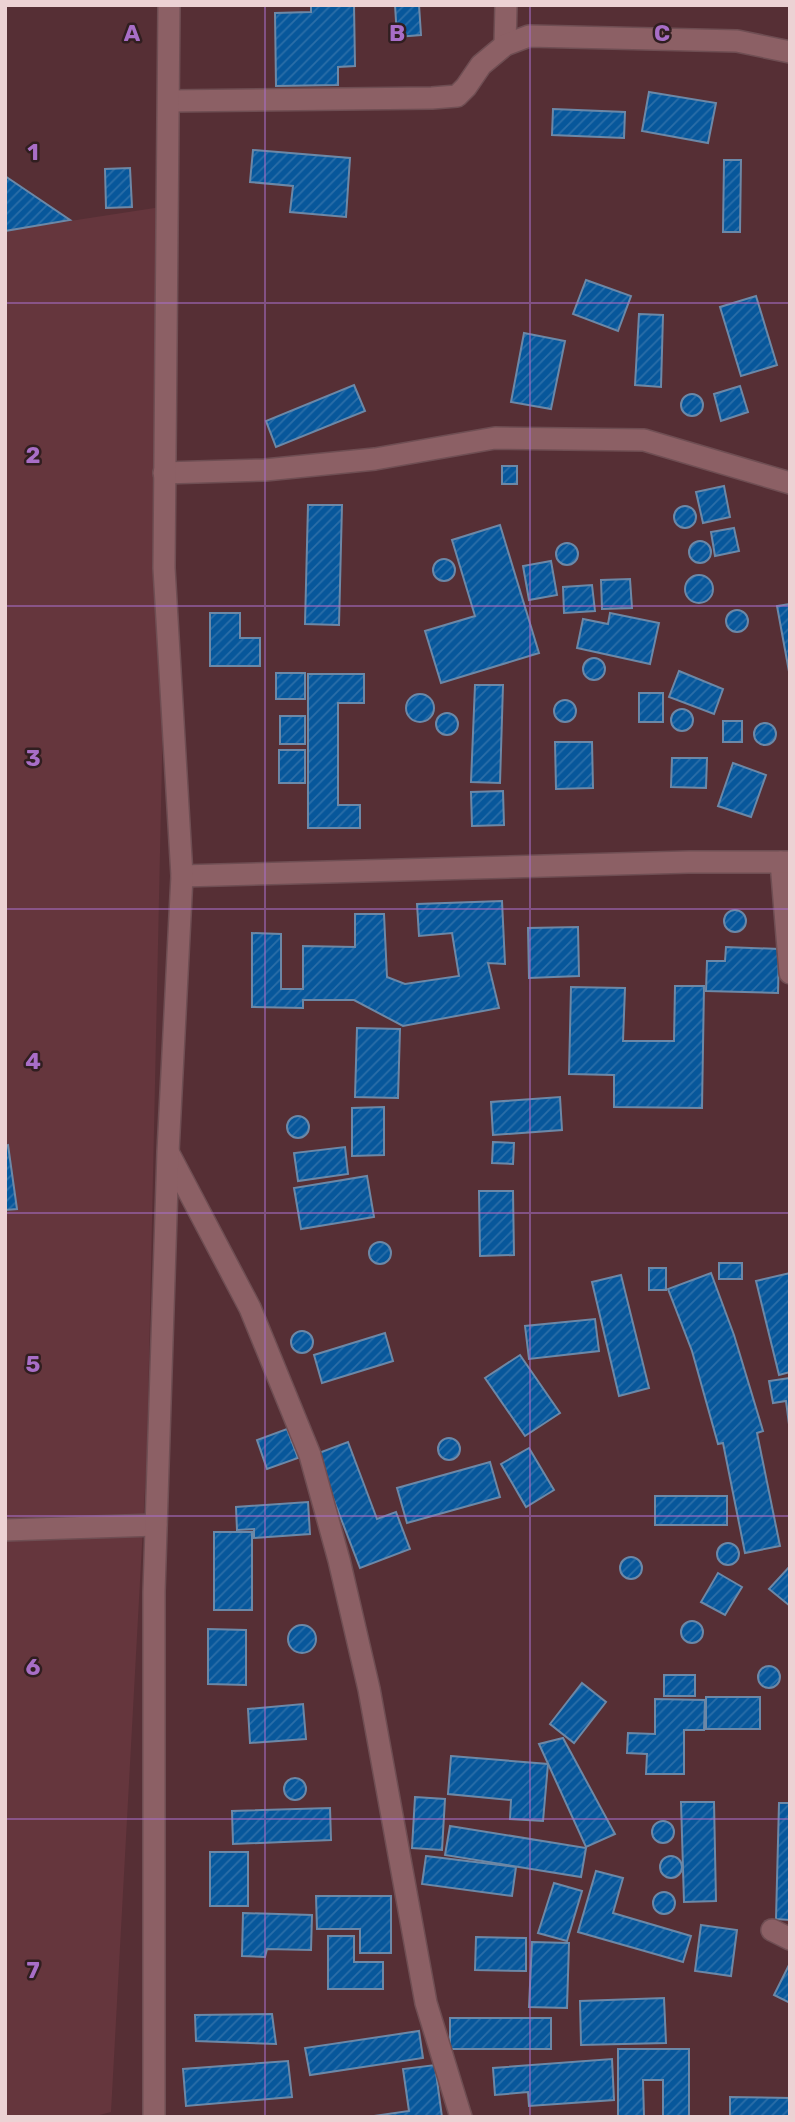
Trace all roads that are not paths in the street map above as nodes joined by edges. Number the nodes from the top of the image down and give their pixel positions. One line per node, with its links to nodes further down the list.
1 (169, 5): 5 (street)
2 (506, 5): 3 (street)
3 (505, 45): 4 (street); 5 (street)
4 (790, 52)
5 (169, 101): 6 (street)
6 (164, 473): 7 (street); 9 (street)
7 (790, 483)
8 (785, 862): 9 (street); 10 (street)
9 (182, 876): 11 (street)
10 (790, 974)
11 (168, 1152): 12 (street); 15 (street)
12 (156, 1525): 13 (street); 14 (street)
13 (5, 1530)
14 (154, 2117)
15 (461, 2117)

